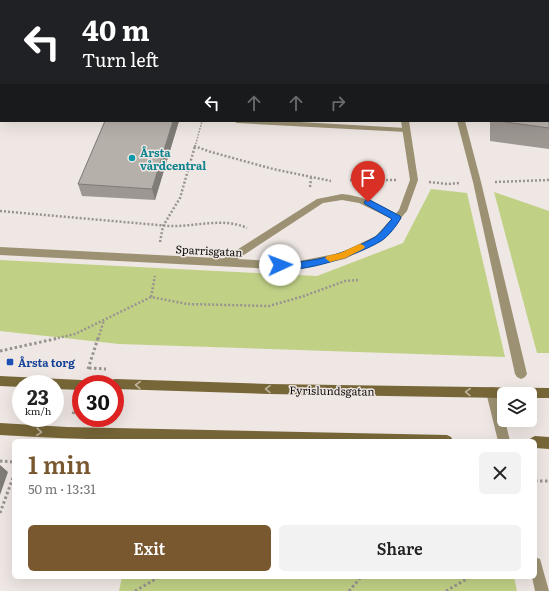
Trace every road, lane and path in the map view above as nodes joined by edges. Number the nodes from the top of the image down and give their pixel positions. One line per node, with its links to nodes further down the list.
1 (202, 122): 5 (path)
2 (279, 122): 4 (street)
3 (461, 122): 10 (street)
4 (406, 125): 7 (street, Sparrisgatan)
5 (194, 146): 9 (path); 13 (path)
6 (345, 180): 7 (path)
7 (414, 180): 10 (path); 12 (street, Sparrisgatan)
8 (549, 180): 10 (path)
9 (332, 181)
10 (477, 182): 23 (street)
11 (0, 211): 13 (path)
12 (397, 218): 17 (street, Sparrisgatan); 17 (street)
13 (163, 226): 14 (path); 16 (path)
14 (250, 229)
15 (0, 251): 16 (street, Sparrisgatan)
16 (155, 259): 17 (street, Sparrisgatan); 19 (path)
17 (224, 263)
18 (358, 280): 19 (path)
19 (151, 297): 20 (path)
20 (104, 320): 21 (path); 22 (path)
21 (0, 351)
22 (86, 374)
23 (521, 374)
24 (0, 381): 26 (main road)
25 (124, 384): 27 (main road, Fyrislundsgatan, one-way to 25)
26 (72, 385)
27 (492, 392): 28 (main road, Fyrislundsgatan); 31 (street)
28 (549, 393)
29 (0, 429): 30 (main road, one-way to 30)
30 (352, 439)
31 (504, 439)
32 (537, 442): 33 (main road)
33 (549, 443)
34 (0, 461): 35 (path)
35 (12, 462)
36 (12, 480): 39 (path)
37 (537, 481): 38 (path)
38 (549, 481)
39 (0, 513)
40 (537, 572): 47 (street)
41 (156, 579): 44 (path)
42 (359, 579): 45 (path)
43 (467, 579): 46 (path)
44 (135, 591)
45 (349, 591)
46 (446, 591)
47 (542, 591)

